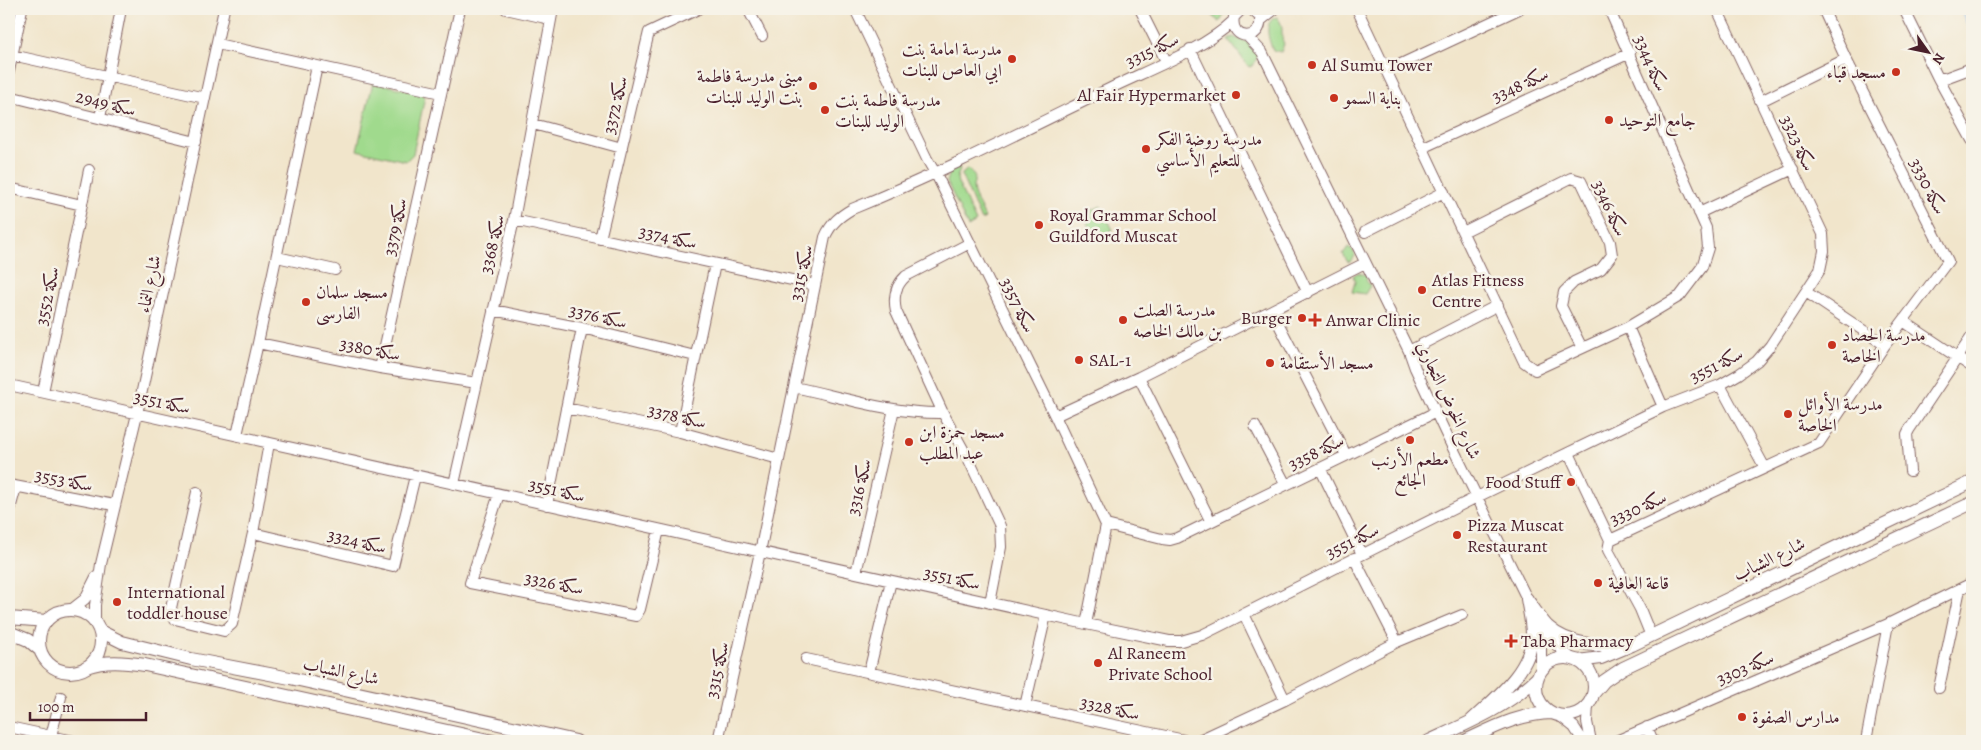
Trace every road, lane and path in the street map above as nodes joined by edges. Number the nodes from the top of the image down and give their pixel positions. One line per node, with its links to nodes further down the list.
1 (22, 9): 28 (street)
2 (122, 9): 35 (street)
3 (224, 9): 24 (street, شارع النماء)
4 (460, 9): 37 (street, سكة 3379)
5 (506, 9): 19 (street)
6 (698, 9): 46 (street, سكة 3372)
7 (748, 9): 22 (street)
8 (855, 9): 49 (street, سكة 3357)
9 (1140, 9): 30 (street)
10 (1257, 9): 20 (street, شارع الخوض التجاري)
11 (1275, 9): 20 (street)
12 (1357, 9): 34 (street)
13 (1519, 9): 34 (street)
14 (1609, 9): 27 (street, سكة 3344)
15 (1717, 9): 40 (street, سكة 3323)
16 (1904, 9): 36 (street)
17 (1827, 10): 29 (street, سكة 3330)
18 (1236, 13): 21 (street, شارع الخوض التجاري); 23 (street, سكة 3315)
19 (551, 14): 42 (street, سكة 3368)
20 (1259, 25): 21 (street); 26 (street, شارع الخوض التجاري)
21 (1243, 35): 23 (street, سكة 3315); 26 (street, شارع الخوض التجاري)
22 (762, 36)
23 (1207, 40): 25 (street, سكة 3315)
24 (216, 44): 31 (street); 39 (street, شارع النماء)
25 (1190, 50): 30 (street, سكة 3315); 65 (street)
26 (1262, 52): 61 (street, شارع الخوض التجاري)
27 (1630, 53): 45 (street, سكة 3348); 53 (street, سكة 3344)
28 (12, 55): 33 (street); 35 (street)
29 (1846, 59): 40 (street); 69 (street, سكة 3330)
30 (1166, 61): 49 (street, سكة 3315)
31 (317, 66): 37 (street); 59 (street)
32 (1972, 68): 36 (street)
33 (9, 71)
34 (1386, 71): 45 (street)
35 (108, 76): 39 (street); 41 (street)
36 (1938, 78): 43 (street)
37 (440, 93): 80 (street, سكة 3379)
38 (9, 96): 41 (street, سكة 2949)
39 (205, 98): 44 (street, شارع النماء)
40 (1760, 101): 47 (street, سكة 3323)
41 (100, 118): 44 (street, سكة 2949)
42 (533, 124): 46 (street); 54 (street, سكة 3368)
43 (1972, 140)
44 (196, 142): 92 (street, شارع النماء)
45 (1424, 147): 51 (street)
46 (622, 148): 57 (street, سكة 3372)
47 (1793, 169): 53 (street); 64 (street, سكة 3323)
48 (89, 170): 52 (street, سكة 3552)
49 (935, 173): 58 (street, سكة 3357); 63 (street, سكة 3315)
50 (9, 188): 52 (street)
51 (1444, 192): 55 (street); 56 (street)
52 (82, 205): 86 (street, سكة 3552)
53 (1699, 213): 70 (street, سكة 3344)
54 (514, 220): 57 (street, سكة 3374); 67 (street, سكة 3368)
55 (1364, 232)
56 (1463, 232): 66 (street); 75 (street, سكة 3346)
57 (600, 239): 60 (street, سكة 3374)
58 (970, 243): 91 (street); 93 (street, سكة 3357)
59 (276, 257): 62 (street); 73 (street)
60 (716, 264): 63 (street, سكة 3374); 77 (street)
61 (1365, 264): 65 (street); 76 (street, شارع الخوض التجاري)
62 (335, 270)
63 (815, 285): 85 (street, سكة 3315)
64 (1806, 292): 74 (street); 84 (street, سكة 3551)
65 (1308, 293): 68 (street)
66 (1498, 305): 75 (street, سكة 3344); 76 (street)
67 (493, 310): 71 (street, سكة 3376); 82 (street, سكة 3368)
68 (1272, 311): 81 (street); 99 (street)
69 (1903, 321): 74 (street, سكة 3330); 78 (street)
70 (1628, 327): 75 (street, سكة 3344); 87 (street)
71 (582, 328): 77 (street, سكة 3376); 88 (street)
72 (1972, 336): 78 (street)
73 (258, 343): 80 (street, سكة 3380); 96 (street)
74 (1885, 345): 102 (street, سكة 3330)
75 (1582, 348)
76 (1409, 351): 90 (street, شارع الخوض التجاري)
77 (696, 356): 95 (street)
78 (1956, 358): 79 (street); 103 (street)
79 (1972, 367)
80 (380, 368): 82 (street, سكة 3380)
81 (1139, 377): 93 (street); 116 (street)
82 (477, 383): 106 (street, سكة 3368)
83 (9, 385): 86 (street, سكة 3551)
84 (1720, 385): 87 (street, سكة 3551); 102 (street)
85 (794, 387): 89 (street); 100 (street, سكة 3315)
86 (43, 392): 92 (street, سكة 3551)
87 (1663, 407): 98 (street, سكة 3551)
88 (566, 408): 95 (street, سكة 3378); 113 (street)
89 (894, 409): 91 (street); 124 (street, سكة 3316)
90 (1436, 412): 99 (street, سكة 3358); 111 (street, شارع الخوض التجاري)
91 (943, 413): 129 (street)
92 (137, 414): 96 (street, سكة 3551); 114 (street, شارع النماء)
93 (1055, 416): 117 (street, سكة 3357)
94 (1255, 426): 107 (street)
95 (680, 432): 100 (street, سكة 3378)
96 (237, 435): 97 (street, سكة 3551)
97 (268, 443): 104 (street, سكة 3551); 119 (street)
98 (1569, 453): 111 (street, سكة 3551); 120 (street, سكة 3330)
99 (1346, 455): 101 (street, سكة 3358)
100 (779, 459): 121 (street, سكة 3315)
101 (1320, 468): 107 (street, سكة 3358); 122 (street)
102 (1765, 468): 120 (street, سكة 3330)
103 (1910, 471)
104 (415, 476): 106 (street, سكة 3551); 119 (street, سكة 3324)
105 (1972, 482): 140 (main road, شارع الشباب)
106 (454, 484): 110 (street, سكة 3551)
107 (1286, 485): 116 (street, سكة 3358)
108 (12, 486): 114 (street, سكة 3553); 115 (street)
109 (197, 492): 119 (street)
110 (499, 494): 113 (street, سكة 3551); 118 (street, سكة 3326)
111 (1477, 497): 122 (street, سكة 3551); 128 (street, شارع الخوض التجاري)
112 (1972, 503): 151 (main road, شارع الشباب)
113 (546, 505): 118 (street, سكة 3551)
114 (114, 506): 123 (street, شارع النماء)
115 (9, 513)
116 (1210, 520): 117 (street, سكة 3358)
117 (1106, 525): 136 (street)
118 (658, 530): 121 (street, سكة 3551)
119 (253, 533)
120 (1610, 540): 140 (street)
121 (760, 552): 124 (street, سكة 3551); 162 (street, سكة 3315)
122 (1358, 556): 131 (street, سكة 3551); 141 (street)
123 (101, 564): 130 (street, شارع النماء); 138 (street, شارع النماء)
124 (856, 573): 125 (street, سكة 3551)
125 (891, 581): 129 (street, سكة 3551); 147 (street)
126 (1972, 583): 127 (street, سكة 3303)
127 (1960, 590): 137 (street, سكة 3303); 149 (street)
128 (1527, 600): 142 (main road); 145 (street, شارع الخوض التجاري); 148 (street, شارع الخوض التجاري); 155 (main road)
129 (990, 603): 132 (street, سكة 3551)
130 (71, 610): 135 (main road); 138 (main road)
131 (1244, 614): 136 (street, سكة 3551); 152 (street)
132 (1046, 615): 136 (street, سكة 3551); 153 (street)
133 (1462, 615): 141 (street)
134 (9, 618): 135 (main road)
135 (46, 621): 143 (main road)
136 (1086, 624)
137 (1888, 624): 157 (street, سكة 3303); 171 (street)
138 (98, 627): 146 (main road); 161 (main road, شارع الشباب)
139 (9, 632): 143 (main road)
140 (1651, 636): 142 (main road, شارع الشباب)
141 (1397, 642): 152 (street)
142 (1632, 645): 145 (main road, شارع الشباب)
143 (40, 650): 146 (main road)
144 (806, 659): 147 (street, سكة 3328)
145 (1574, 660): 148 (main road); 151 (main road)
146 (86, 668): 160 (main road, شارع الشباب)
147 (870, 672): 153 (street, سكة 3328)
148 (1539, 674): 154 (main road); 155 (main road)
149 (1939, 688)
150 (61, 696): 158 (street)
151 (1590, 699): 154 (main road); 168 (street)
152 (1285, 700): 164 (street)
153 (1025, 706): 163 (street, سكة 3328)
154 (1555, 714): 166 (main road); 167 (street)
155 (1470, 722): 165 (main road)
156 (9, 727): 158 (street)
157 (1647, 727): 169 (street, سكة 3303); 170 (street)
158 (56, 739): 159 (street)
159 (74, 741)
160 (494, 741)
161 (576, 741)
162 (718, 741)
163 (1188, 741)
164 (1197, 741)
165 (1429, 741)
166 (1465, 741)
167 (1583, 741)
168 (1590, 741)
169 (1616, 741)
170 (1653, 741)
171 (1866, 741)

